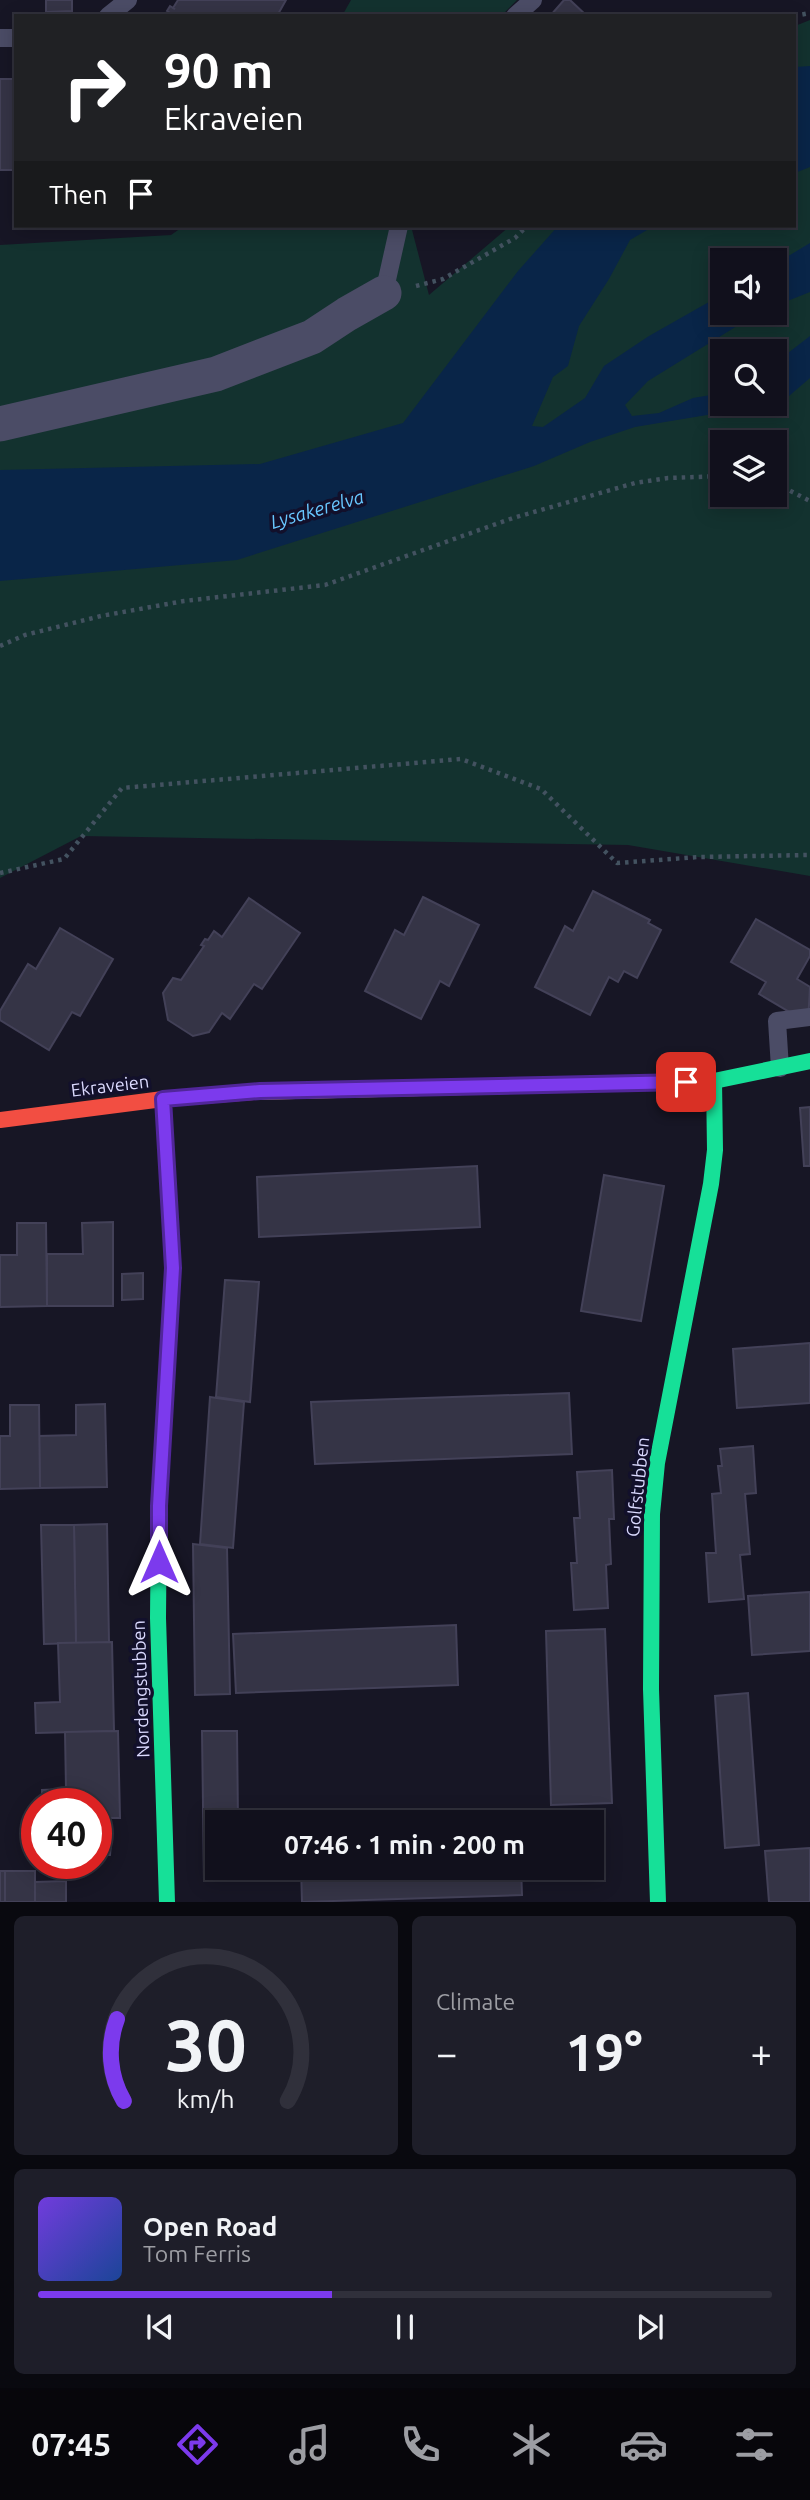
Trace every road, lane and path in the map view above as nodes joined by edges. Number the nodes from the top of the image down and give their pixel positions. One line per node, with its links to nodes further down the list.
1 (128, 0): 3 (lane)
2 (533, 0): 4 (lane)
3 (110, 14)
4 (517, 14)
5 (399, 228): 7 (lane)
6 (525, 228): 7 (path)
7 (384, 293): 8 (street)
8 (0, 424)
9 (710, 476): 12 (path)
10 (787, 489): 11 (path)
11 (810, 501)
12 (0, 646)
13 (810, 855): 14 (path)
14 (0, 873)
15 (810, 1017): 17 (lane)
16 (810, 1061): 17 (street, Ekraveien)
17 (780, 1068): 18 (street, Ekraveien)
18 (714, 1081): 19 (street, Ekraveien); 22 (street, Golfstubben)
19 (163, 1099): 20 (street, Ekraveien); 21 (street, Nordengstubben)
20 (0, 1120)
21 (167, 1902)
22 (658, 1902)

